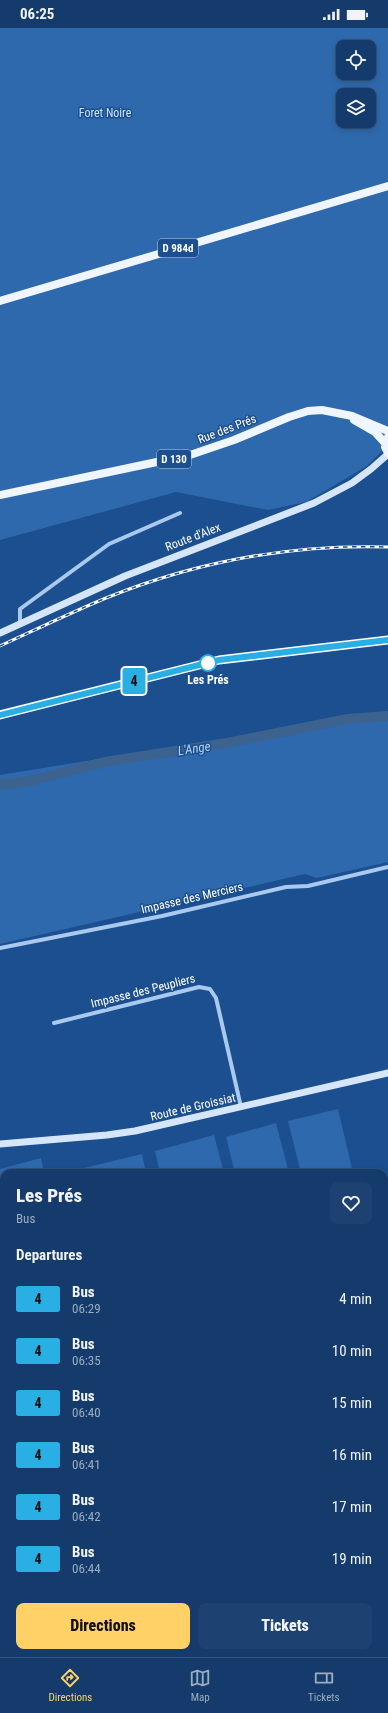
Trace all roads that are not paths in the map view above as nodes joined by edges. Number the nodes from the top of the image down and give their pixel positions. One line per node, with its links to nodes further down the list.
1 (388, 186): 2 (main road, D 984d)
2 (0, 301)
3 (343, 413): 4 (main road, Rue des Prés / D 130); 5 (main road, Rue des Prés / D 130); 7 (main road, Rue des Prés / D 130)
4 (388, 431)
5 (387, 440): 6 (main road)
6 (388, 453): 9 (street, Route d'Alex)
7 (0, 494)
8 (180, 513): 9 (street)
9 (20, 624): 10 (street, Route d'Alex)
10 (0, 633)
11 (388, 640): 12 (street)
12 (0, 715)
13 (388, 867): 14 (street, Impasse des Merciers)
14 (0, 948)
15 (54, 1023): 17 (street, Impasse des Peupliers)
16 (388, 1073): 17 (street, Route de Groissiat)
17 (241, 1107): 18 (street, Route de Groissiat)
18 (0, 1144)

